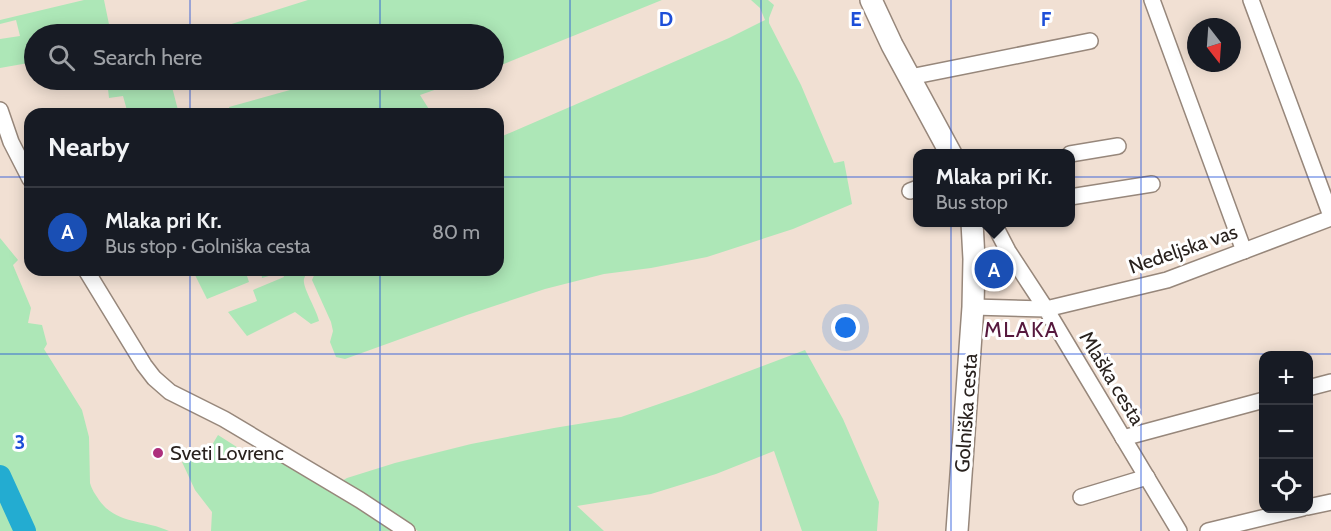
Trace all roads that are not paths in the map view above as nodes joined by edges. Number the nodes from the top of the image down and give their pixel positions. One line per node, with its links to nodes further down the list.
1 (871, 0): 5 (main road)
2 (1152, 0): 16 (street)
3 (1251, 0): 13 (street)
4 (1090, 41): 5 (street)
5 (910, 77): 8 (main road)
6 (0, 110): 10 (street)
7 (1118, 146): 9 (street)
8 (949, 149)
9 (1075, 153)
10 (24, 167)
11 (1152, 184): 12 (street)
12 (1075, 196)
13 (1331, 217): 16 (street, Nedeljska vas)
14 (972, 227): 18 (main road, Golniška cesta)
15 (996, 227): 19 (street)
16 (1244, 251): 19 (street, Nedeljska vas)
17 (90, 276): 29 (street)
18 (973, 307): 19 (street); 30 (main road, Golniška cesta)
19 (1046, 309): 23 (street, Mlaška cesta)
20 (1331, 382): 21 (street)
21 (1313, 387)
22 (1259, 401): 23 (street)
23 (1123, 438): 24 (street, Mlaška cesta)
24 (1147, 477): 25 (street); 31 (street, Mlaška cesta)
25 (1082, 497)
26 (1331, 502): 27 (street)
27 (1313, 506)
28 (1282, 513): 32 (street)
29 (407, 531)
30 (957, 531)
31 (1179, 531)
32 (1208, 531)

